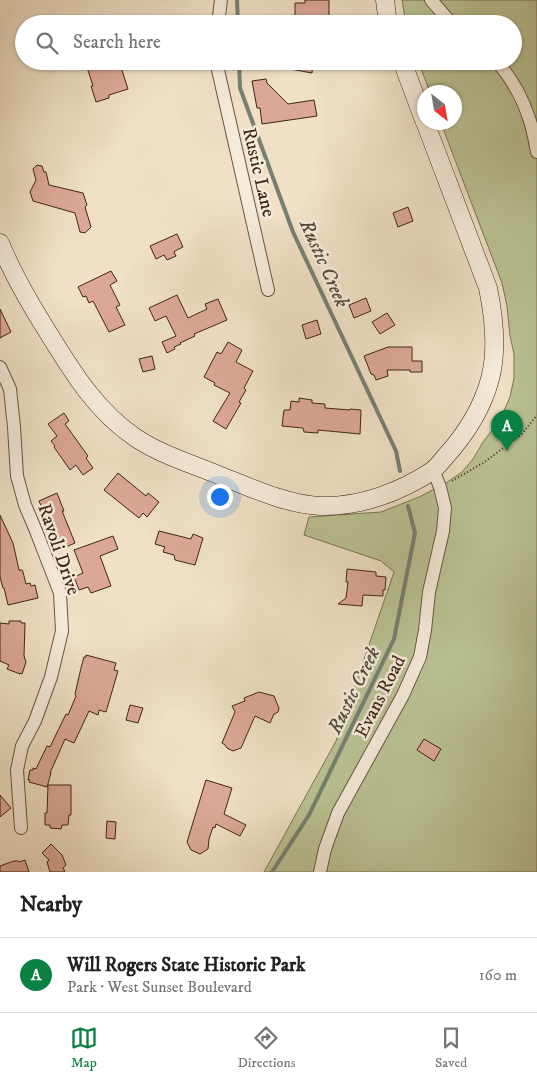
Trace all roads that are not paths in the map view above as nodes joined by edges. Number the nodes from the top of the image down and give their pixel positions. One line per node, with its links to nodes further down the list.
1 (221, 0): 4 (street)
2 (385, 0): 5 (main road)
3 (431, 0): 6 (street)
4 (219, 15)
5 (387, 15)
6 (444, 15)
7 (218, 70): 14 (street, Rustic Lane)
8 (405, 70): 10 (main road)
9 (504, 70): 12 (street)
10 (417, 100)
11 (428, 130): 16 (main road)
12 (537, 152)
13 (0, 243): 16 (main road)
14 (268, 290)
15 (0, 367): 17 (street, Ravoli Drive)
16 (433, 470): 18 (street, Evans Road)
17 (21, 828)
18 (320, 872)

